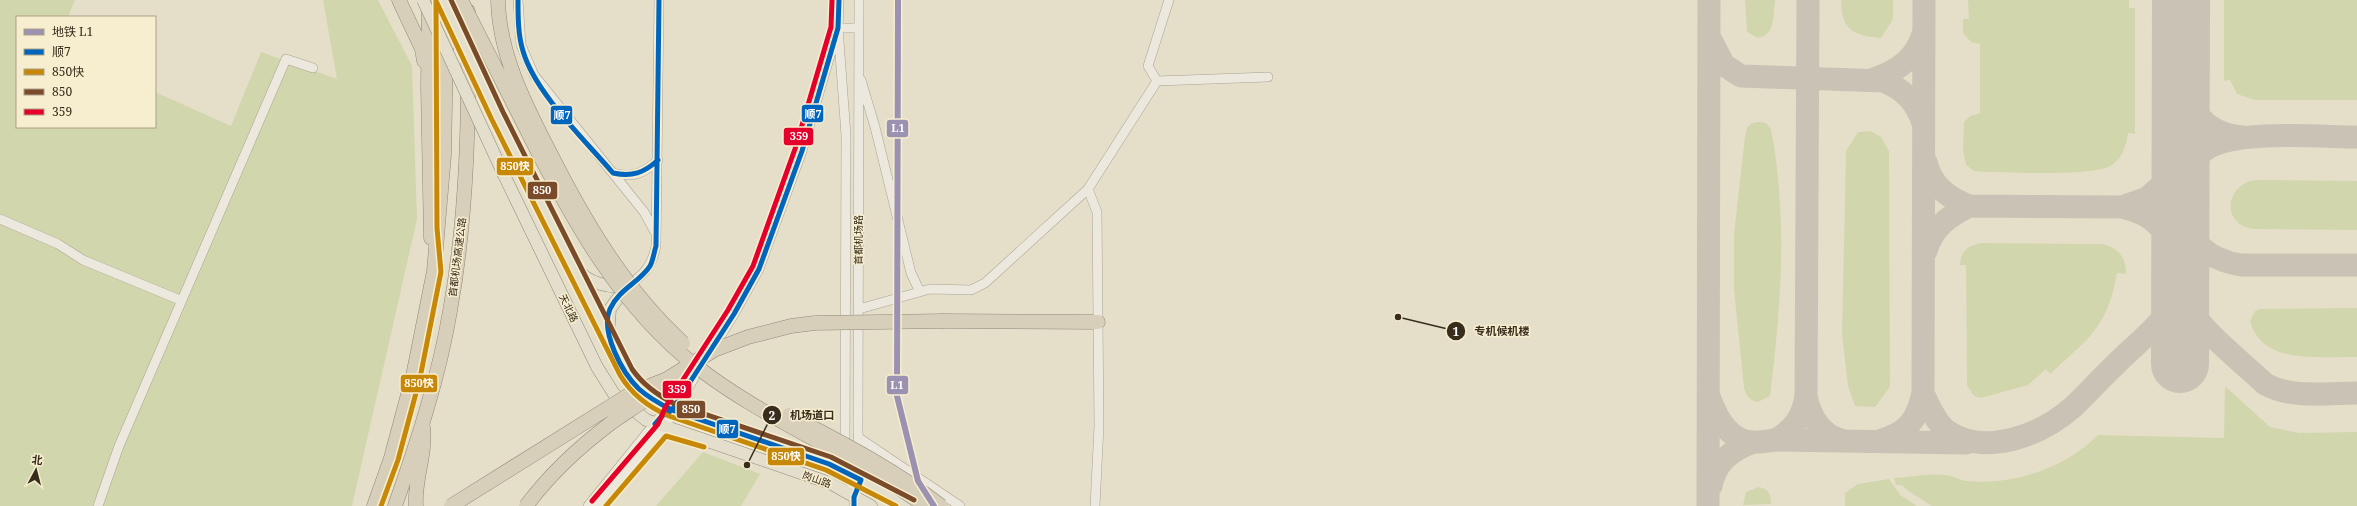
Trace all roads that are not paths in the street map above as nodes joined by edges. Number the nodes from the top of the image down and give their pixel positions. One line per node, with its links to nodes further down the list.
1 (399, 0): 20 (highway)
2 (422, 0): 37 (main road, 天北路, bridge)
3 (429, 0): 20 (highway)
4 (443, 0): 26 (main road, bridge)
5 (447, 0): 27 (highway)
6 (461, 0): 52 (highway, bridge)
7 (468, 0): 36 (highway, 首都机场高速公路)
8 (498, 0): 53 (highway, bridge)
9 (518, 0): 22 (street)
10 (659, 0): 21 (street)
11 (839, 0): 14 (street, 首都机场路)
12 (859, 0): 15 (street, 首都机场路)
13 (1168, 0): 19 (street)
14 (838, 28): 15 (street); 35 (street, 首都机场路); 39 (street, 首都机场路)
15 (858, 28): 17 (street, 首都机场路)
16 (313, 68): 30 (street)
17 (858, 69): 29 (street); 31 (street, 首都机场路)
18 (1268, 77): 19 (street)
19 (1157, 81): 23 (street)
20 (428, 87): 27 (highway)
21 (658, 160): 22 (street); 25 (street)
22 (613, 173): 25 (street)
23 (1088, 190): 29 (street); 32 (street)
24 (0, 219): 30 (street)
25 (656, 234): 28 (street)
26 (570, 260): 28 (main road); 33 (main road)
27 (434, 272): 43 (highway)
28 (626, 286): 33 (main road)
29 (920, 292): 31 (street)
30 (180, 300): 42 (street)
31 (858, 309): 38 (street, 首都机场路)
32 (1098, 322): 34 (highway, bridge); 55 (street)
33 (608, 336): 35 (main road)
34 (667, 379): 46 (highway, bridge); 47 (highway, bridge)
35 (672, 410): 37 (street, 首都机场路); 39 (main road, 岗山路)
36 (424, 414): 44 (highway, 首都机场高速公路); 45 (highway)
37 (659, 426): 41 (main road, 岗山路); 48 (street); 49 (street)
38 (859, 438): 40 (street, 首都机场路); 54 (street)
39 (849, 474): 40 (main road, 岗山路); 41 (street, 首都机场路)
40 (861, 480): 41 (street); 51 (main road)
41 (854, 501): 50 (main road)
42 (98, 506)
43 (374, 506)
44 (395, 506)
45 (416, 506)
46 (451, 506)
47 (526, 506)
48 (588, 506)
49 (597, 506)
50 (871, 506)
51 (911, 506)
52 (925, 506)
53 (941, 506)
54 (960, 506)
55 (1095, 506)

